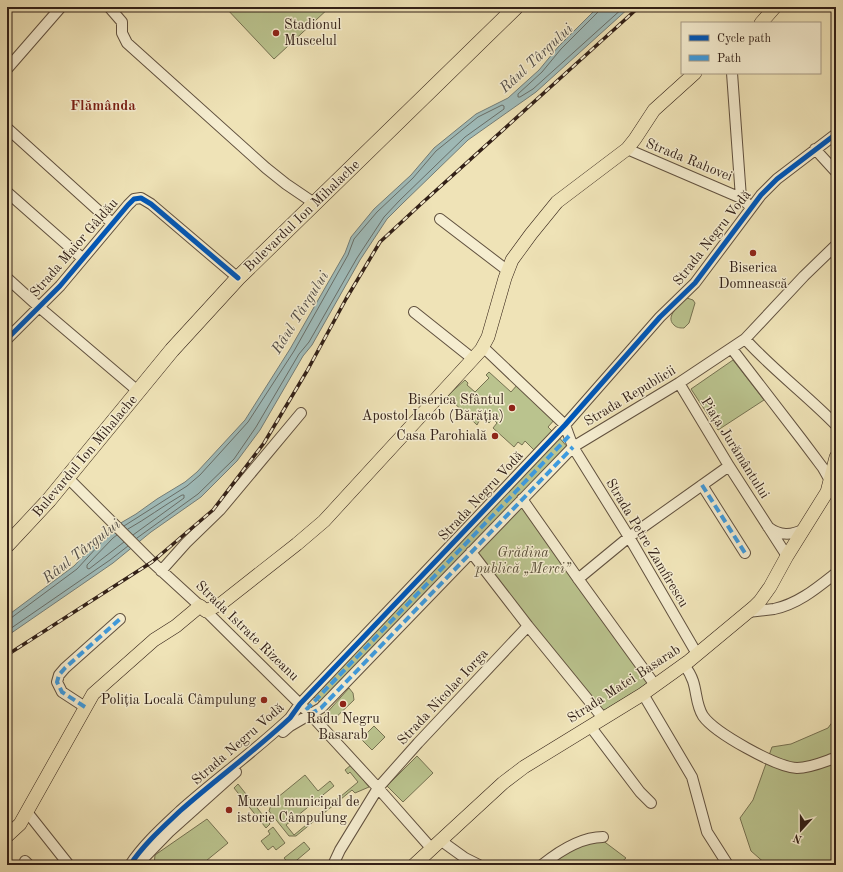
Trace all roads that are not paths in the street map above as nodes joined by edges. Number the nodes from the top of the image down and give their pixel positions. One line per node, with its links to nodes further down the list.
1 (61, 7): 6 (street)
2 (109, 7): 16 (street)
3 (516, 7): 16 (highway, Bulevardul Ion Mihalache)
4 (775, 7): 5 (main road)
5 (762, 22)
6 (7, 69)
7 (694, 74): 12 (main road)
8 (732, 74): 15 (street)
9 (8, 131): 19 (street)
10 (836, 134): 11 (street, Strada Negru Vodă)
11 (815, 149): 13 (street); 17 (street, Strada Negru Vodă)
12 (627, 150): 15 (street, Strada Rahovei); 22 (main road)
13 (836, 172)
14 (7, 192): 21 (street)
15 (741, 198): 17 (street, Strada Rahovei)
16 (314, 203): 24 (highway, Bulevardul Ion Mihalache)
17 (751, 207): 35 (street, Strada Negru Vodă)
18 (440, 219): 22 (street)
19 (112, 223): 21 (street, Strada Maior Gâldău); 24 (street, Strada Maior Gâldău)
20 (836, 245): 28 (street, Strada Republicii)
21 (82, 258): 25 (street, Strada Maior Gâldău)
22 (508, 271): 29 (main road)
23 (7, 278): 25 (street)
24 (238, 278): 33 (highway, Bulevardul Ion Mihalache)
25 (39, 307): 27 (street, Strada Maior Gâldău); 33 (street)
26 (414, 312): 31 (street)
27 (7, 339)
28 (745, 339): 30 (street, Strada Republicii); 36 (street)
29 (483, 347): 31 (main road); 35 (street)
30 (732, 349): 32 (street, Strada Republicii); 42 (street)
31 (473, 359): 54 (main road)
32 (679, 383): 37 (street, Strada Republicii); 39 (street, Piața Jurământului)
33 (138, 392): 40 (highway, Bulevardul Ion Mihalache)
34 (301, 413): 51 (street)
35 (565, 425): 37 (street, Strada Petre Zamfirescu); 62 (street, Strada Negru Vodă)
36 (836, 425)
37 (573, 447): 43 (street, Strada Republicii); 46 (street, Strada Petre Zamfirescu)
38 (836, 457): 42 (main road, Strada Matei Basarab)
39 (729, 466): 41 (street); 44 (street, Piața Jurământului)
40 (68, 478): 47 (highway, Bulevardul Ion Mihalache); 51 (street, Strada Istrate Rizeanu)
41 (702, 485): 46 (street); 49 (street)
42 (833, 486): 45 (main road, Strada Matei Basarab)
43 (522, 499): 48 (street, Strada Republicii); 53 (street)
44 (767, 526): 45 (street); 50 (street, Piața Jurământului)
45 (804, 529): 50 (main road, Strada Matei Basarab)
46 (629, 538): 53 (street); 58 (street, Strada Petre Zamfirescu)
47 (7, 545)
48 (471, 552): 57 (street); 64 (street, Strada Republicii)
49 (745, 553)
50 (786, 556): 55 (main road, Strada Matei Basarab)
51 (161, 571): 54 (street, Strada Istrate Rizeanu)
52 (836, 573): 55 (street)
53 (578, 579): 60 (street)
54 (203, 608): 62 (street, Strada Istrate Rizeanu); 63 (main road)
55 (748, 612): 58 (main road, Strada Matei Basarab)
56 (120, 619): 63 (street)
57 (528, 626): 65 (street); 68 (street, Strada Nicolae Iorga)
58 (697, 654): 59 (main road, Strada Matei Basarab)
59 (684, 665): 60 (main road, Strada Matei Basarab); 67 (street)
60 (655, 685): 61 (main road, Strada Matei Basarab)
61 (643, 694): 65 (main road, Strada Matei Basarab); 81 (street)
62 (300, 704): 64 (street, Strada Istrate Rizeanu); 75 (street, Strada Negru Vodă)
63 (85, 707): 70 (main road)
64 (310, 714): 68 (street, Strada Istrate Rizeanu); 76 (street, Strada Negru Vodă)
65 (603, 718): 66 (main road, Strada Matei Basarab)
66 (590, 726): 69 (street); 73 (main road, Strada Matei Basarab)
67 (836, 759)
68 (378, 788): 73 (street, Strada Istrate Rizeanu); 77 (street, Strada Nicolae Iorga)
69 (651, 803)
70 (27, 812): 71 (main road); 74 (street)
71 (7, 835)
72 (603, 837): 80 (street)
73 (436, 844): 78 (main road, Strada Matei Basarab); 79 (street, Strada Istrate Rizeanu)
74 (63, 863)
75 (130, 865)
76 (137, 865)
77 (334, 865)
78 (414, 865)
79 (479, 865)
80 (542, 865)
81 (728, 865)

